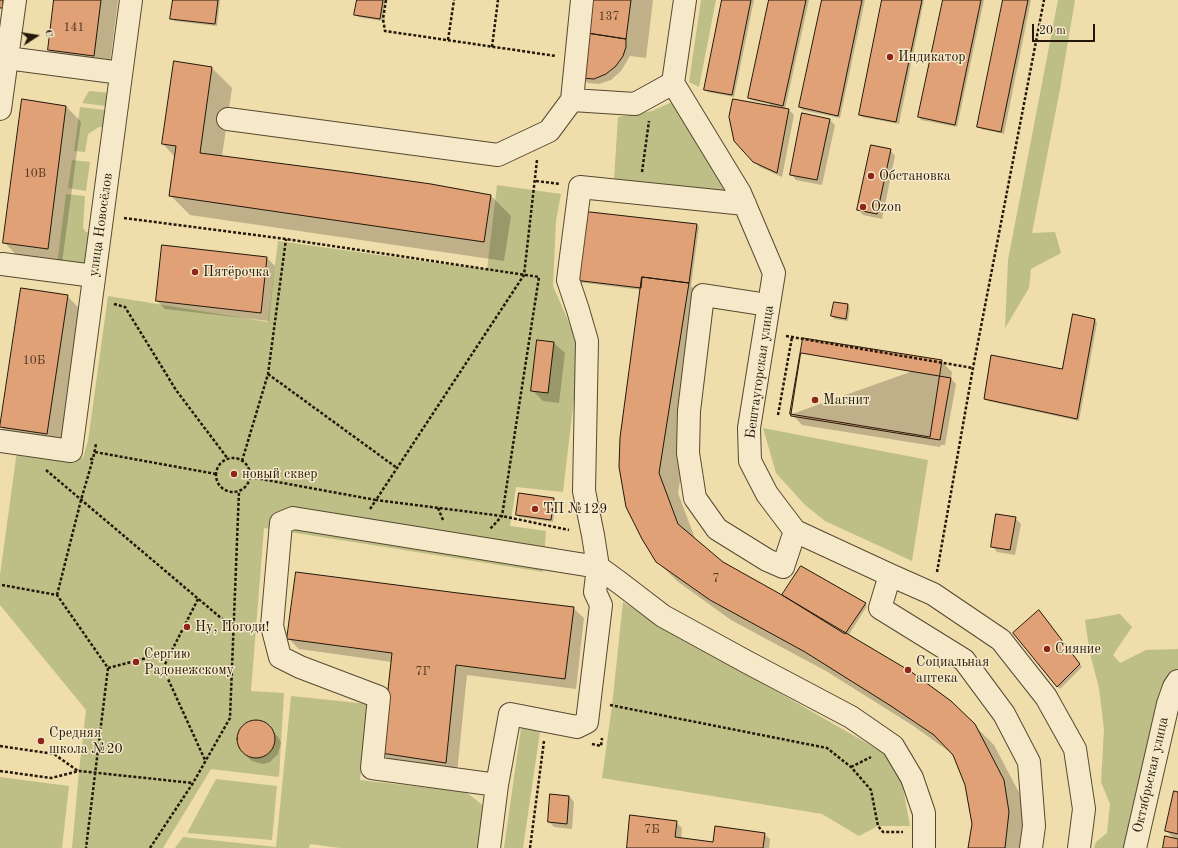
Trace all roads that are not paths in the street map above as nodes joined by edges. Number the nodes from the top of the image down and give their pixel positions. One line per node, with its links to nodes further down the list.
1 (15, 0): 5 (street)
2 (131, 0): 6 (street, улица Новосёлов)
3 (582, 0): 8 (street)
4 (685, 0): 7 (street)
5 (7, 58): 6 (street); 9 (street)
6 (121, 73): 13 (street, улица Новосёлов)
7 (673, 84): 8 (street); 11 (street, Бештаугорская улица)
8 (572, 100): 10 (street)
9 (0, 110)
10 (228, 119)
11 (745, 204): 14 (street, Бештаугорская улица); 17 (street)
12 (1, 269): 13 (street)
13 (94, 276): 15 (street, улица Новосёлов)
14 (768, 305): 16 (street, Бештаугорская улица); 16 (street)
15 (0, 441)
16 (795, 531): 18 (street, Бештаугорская улица)
17 (598, 567): 20 (street); 20 (street); 21 (street)
18 (890, 575): 23 (street); 24 (street, Бештаугорская улица)
19 (1178, 681): 25 (street, Октябрьская улица)
20 (497, 786): 22 (street)
21 (924, 840)
22 (489, 848)
23 (1031, 848)
24 (1080, 848)
25 (1135, 848)

